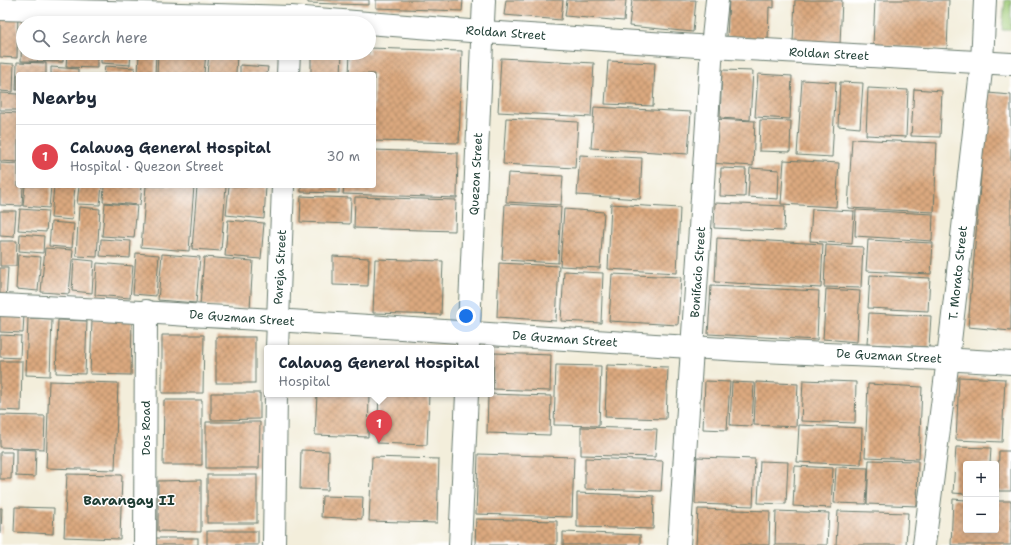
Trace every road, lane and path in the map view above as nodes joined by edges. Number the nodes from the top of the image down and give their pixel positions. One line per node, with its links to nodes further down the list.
1 (484, 0): 8 (street, Quezon Street)
2 (717, 0): 9 (street, Bonifacio Street)
3 (985, 0): 11 (street, T. Morato Street)
4 (0, 9): 5 (street, Roldan Street)
5 (291, 13): 6 (street, Roldan Street)
6 (321, 16)
7 (376, 21): 8 (street, Roldan Street)
8 (483, 32): 9 (street, Roldan Street); 18 (street, Quezon Street)
9 (712, 47): 11 (street, Roldan Street); 20 (street, Bonifacio Street)
10 (289, 60): 13 (street)
11 (982, 62): 12 (street, Roldan Street); 21 (street, T. Morato Street)
12 (1011, 64)
13 (288, 72)
14 (283, 188): 17 (street, Pareja Street)
15 (0, 305): 16 (street, De Guzman Street)
16 (146, 311): 17 (street, De Guzman Street); 25 (street, Dos Road)
17 (277, 320): 18 (street, De Guzman Street); 19 (street, Pareja Street)
18 (469, 340): 20 (street, De Guzman Street)
19 (277, 345)
20 (693, 347): 21 (street, De Guzman Street); 28 (street, Bonifacio Street)
21 (948, 359): 22 (street, De Guzman Street); 29 (street, T. Morato Street)
22 (1011, 363)
23 (276, 397): 26 (street)
24 (466, 397): 27 (street)
25 (146, 545)
26 (274, 545)
27 (460, 545)
28 (679, 545)
29 (924, 545)

